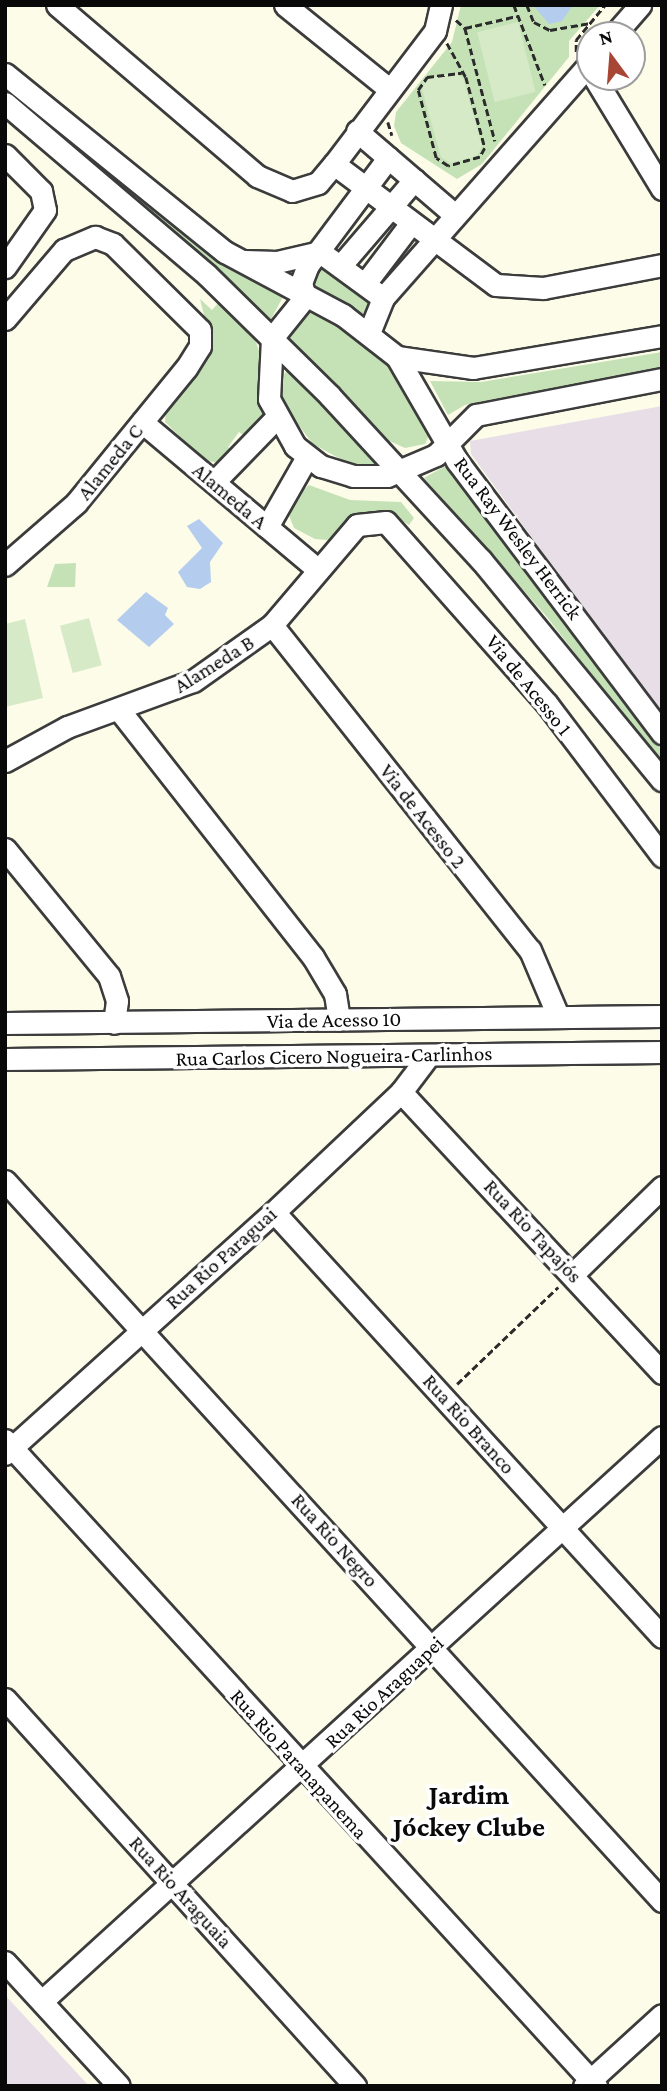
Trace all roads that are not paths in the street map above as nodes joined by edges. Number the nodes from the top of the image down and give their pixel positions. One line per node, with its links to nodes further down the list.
1 (57, 5): 14 (street)
2 (285, 5): 8 (street)
3 (640, 5): 5 (street)
4 (449, 12): 8 (street)
5 (626, 21)
6 (5, 74): 22 (street, Rua Ray Wesley Herrick)
7 (576, 81): 19 (street)
8 (397, 91): 11 (street)
9 (603, 91): 16 (street)
10 (5, 103): 33 (street, Rua Ray Wesley Herrick)
11 (357, 131): 12 (street); 14 (street)
12 (392, 150): 15 (street); 17 (street)
13 (5, 155): 26 (street)
14 (334, 164): 17 (street)
15 (414, 180): 18 (street); 19 (street)
16 (662, 189)
17 (364, 190): 18 (street); 23 (street)
18 (391, 210): 20 (street); 24 (street)
19 (455, 215): 21 (street)
20 (411, 223): 21 (street); 27 (street)
21 (433, 241): 25 (street); 29 (street)
22 (225, 252): 23 (street); 28 (street, Rua Ray Wesley Herrick)
23 (320, 252): 24 (street); 28 (street)
24 (342, 264): 27 (street)
25 (662, 265)
26 (5, 267)
27 (367, 281): 29 (street)
28 (305, 297): 31 (street, Rua Ray Wesley Herrick); 33 (street)
29 (383, 298): 31 (street)
30 (5, 319): 37 (street, Alameda C)
31 (369, 333): 34 (street, Rua Ray Wesley Herrick)
32 (662, 337): 34 (street)
33 (272, 338): 36 (street); 40 (street, Rua Ray Wesley Herrick)
34 (397, 357): 38 (street, Rua Ray Wesley Herrick)
35 (662, 379): 38 (street)
36 (276, 418): 39 (street); 41 (street)
37 (142, 422): 41 (street, Alameda A); 44 (street, Alameda C)
38 (450, 447): 40 (street); 48 (street, Rua Ray Wesley Herrick)
39 (307, 457): 40 (street); 43 (street)
40 (401, 469): 50 (street, Rua Ray Wesley Herrick)
41 (214, 482): 43 (street, Alameda A)
42 (386, 522): 45 (street, Alameda B); 52 (street, Via de Acesso 1)
43 (267, 527): 45 (street, Alameda A)
44 (5, 565)
45 (317, 569): 46 (street, Alameda B)
46 (272, 625): 47 (street, Alameda B); 53 (street, Via de Acesso 2)
47 (120, 711): 49 (street, Alameda B); 55 (street)
48 (662, 733)
49 (5, 761)
50 (662, 780)
51 (5, 849): 57 (street)
52 (662, 856)
53 (558, 1016): 54 (street, Via de Acesso 10); 55 (street, Via de Acesso 10)
54 (662, 1016)
55 (339, 1020): 57 (street, Via de Acesso 10)
56 (5, 1023): 57 (street, Via de Acesso 10)
57 (114, 1023)
58 (662, 1052): 59 (street, Rua Carlos Cicero Nogueira-Carlinhos)
59 (429, 1055): 60 (street, Rua Carlos Cicero Nogueira-Carlinhos); 61 (street, Rua Rio Paraguai)
60 (5, 1059)
61 (401, 1092): 64 (street, Rua Rio Paraguai); 65 (street, Rua Rio Tapajós)
62 (5, 1181): 66 (street, Rua Rio Negro)
63 (662, 1186): 65 (street)
64 (274, 1212): 66 (street, Rua Rio Paraguai); 70 (street, Rua Rio Branco)
65 (574, 1273): 67 (street, Rua Rio Tapajós)
66 (142, 1329): 69 (street, Rua Rio Paraguai); 72 (street, Rua Rio Negro)
67 (662, 1373)
68 (662, 1437): 70 (street, Rua Rio Araguapei)
69 (8, 1447): 74 (street, Rua Rio Paranapanema)
70 (564, 1529): 71 (street, Rua Rio Branco); 72 (street, Rua Rio Araguapei)
71 (662, 1637)
72 (432, 1646): 74 (street, Rua Rio Araguapei); 76 (street, Rua Rio Negro)
73 (5, 1699): 75 (street, Rua Rio Araguaia)
74 (303, 1768): 75 (street, Rua Rio Araguapei); 80 (street, Rua Rio Paranapanema)
75 (172, 1881): 78 (street, Rua Rio Araguapei); 82 (street, Rua Rio Araguaia)
76 (662, 1901)
77 (5, 1962): 78 (street)
78 (42, 2001): 81 (street)
79 (662, 2015): 80 (street)
80 (590, 2084)
81 (119, 2086)
82 (355, 2086)

